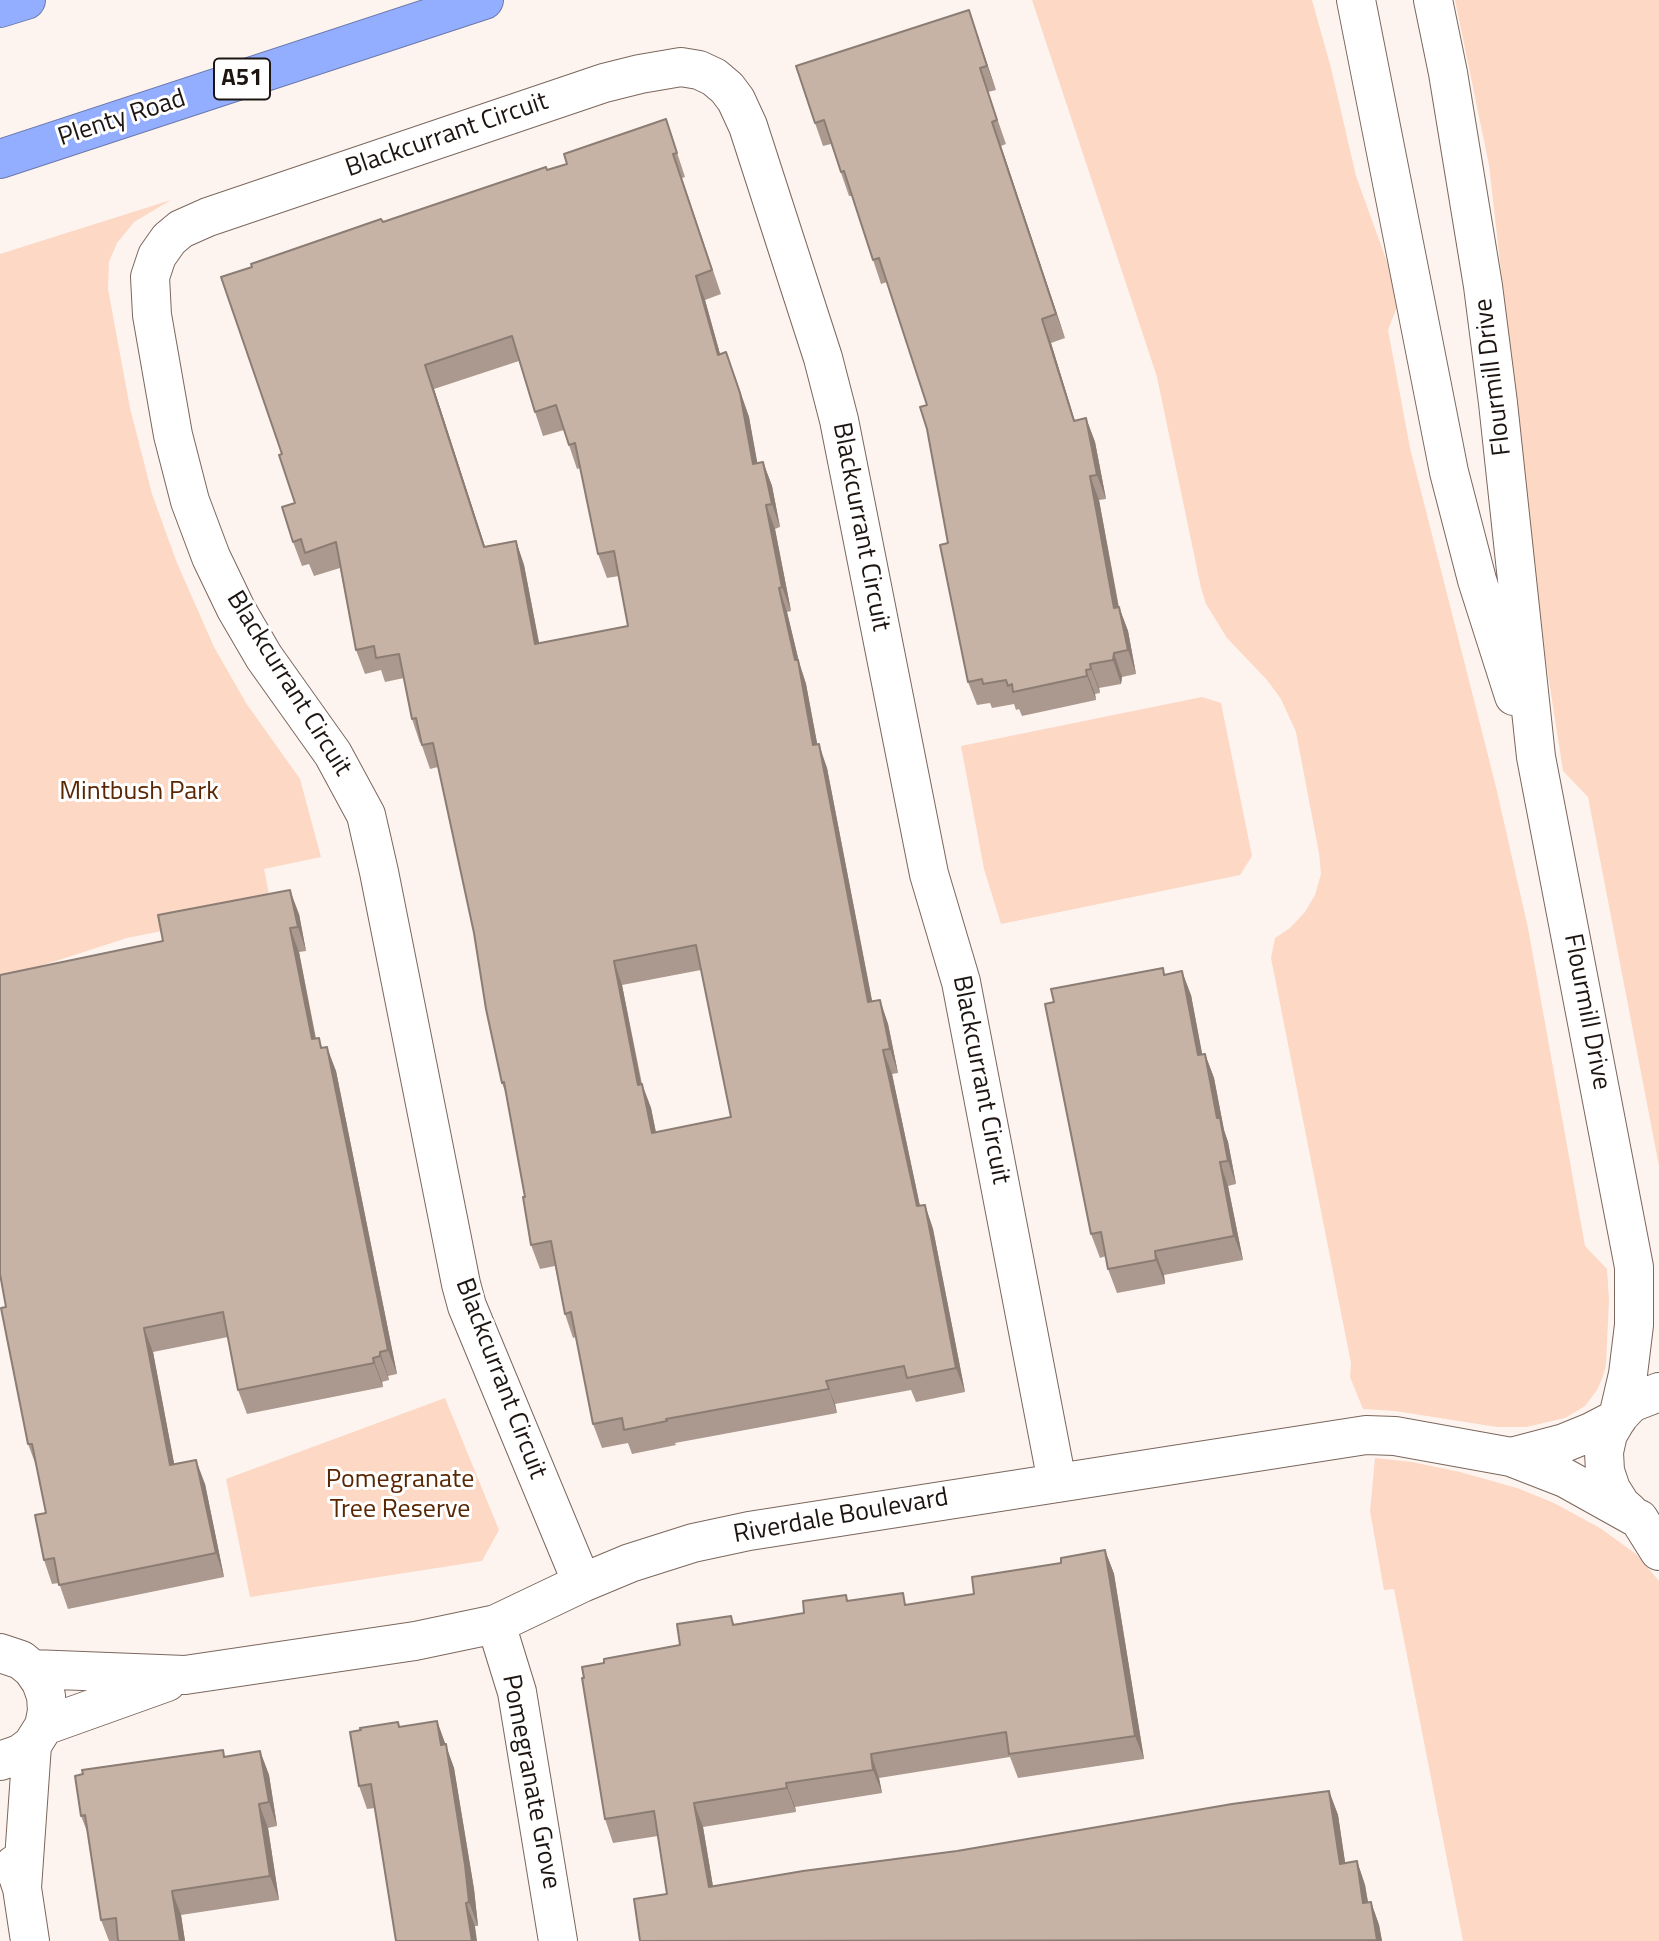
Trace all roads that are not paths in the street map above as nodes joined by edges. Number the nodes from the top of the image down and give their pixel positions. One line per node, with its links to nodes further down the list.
1 (26, 0): 6 (highway)
2 (484, 0): 8 (highway, Plenty Road / A51)
3 (1339, 0): 7 (street, Flourmill Drive)
4 (1356, 0): 7 (street, Flourmill Drive)
5 (1433, 0): 9 (street, Flourmill Drive)
6 (0, 8)
7 (1367, 57): 9 (street, Flourmill Drive)
8 (0, 159)
9 (1536, 757): 10 (street, Flourmill Drive)
10 (1634, 1267): 11 (street, Flourmill Drive); 13 (street, Flourmill Drive)
11 (1659, 1325)
12 (1659, 1392): 13 (street, Riverdale Boulevard)
13 (1618, 1417): 14 (street, Riverdale Boulevard); 16 (street, Flourmill Drive)
14 (1511, 1457): 15 (street, Riverdale Boulevard); 16 (street, Riverdale Boulevard)
15 (1057, 1482): 18 (street, Riverdale Boulevard); 18 (street, Blackcurrant Circuit)
16 (1644, 1521): 17 (street)
17 (1659, 1551)
18 (582, 1583): 19 (street, Riverdale Boulevard)
19 (496, 1624): 21 (street, Riverdale Boulevard); 26 (street, Pomegranate Grove)
20 (10, 1652): 21 (street, Riverdale Boulevard); 22 (street)
21 (186, 1675): 22 (street, Riverdale Boulevard)
22 (25, 1744): 24 (street)
23 (0, 1825): 24 (street)
24 (22, 1888): 25 (street)
25 (30, 1941)
26 (558, 1941)

